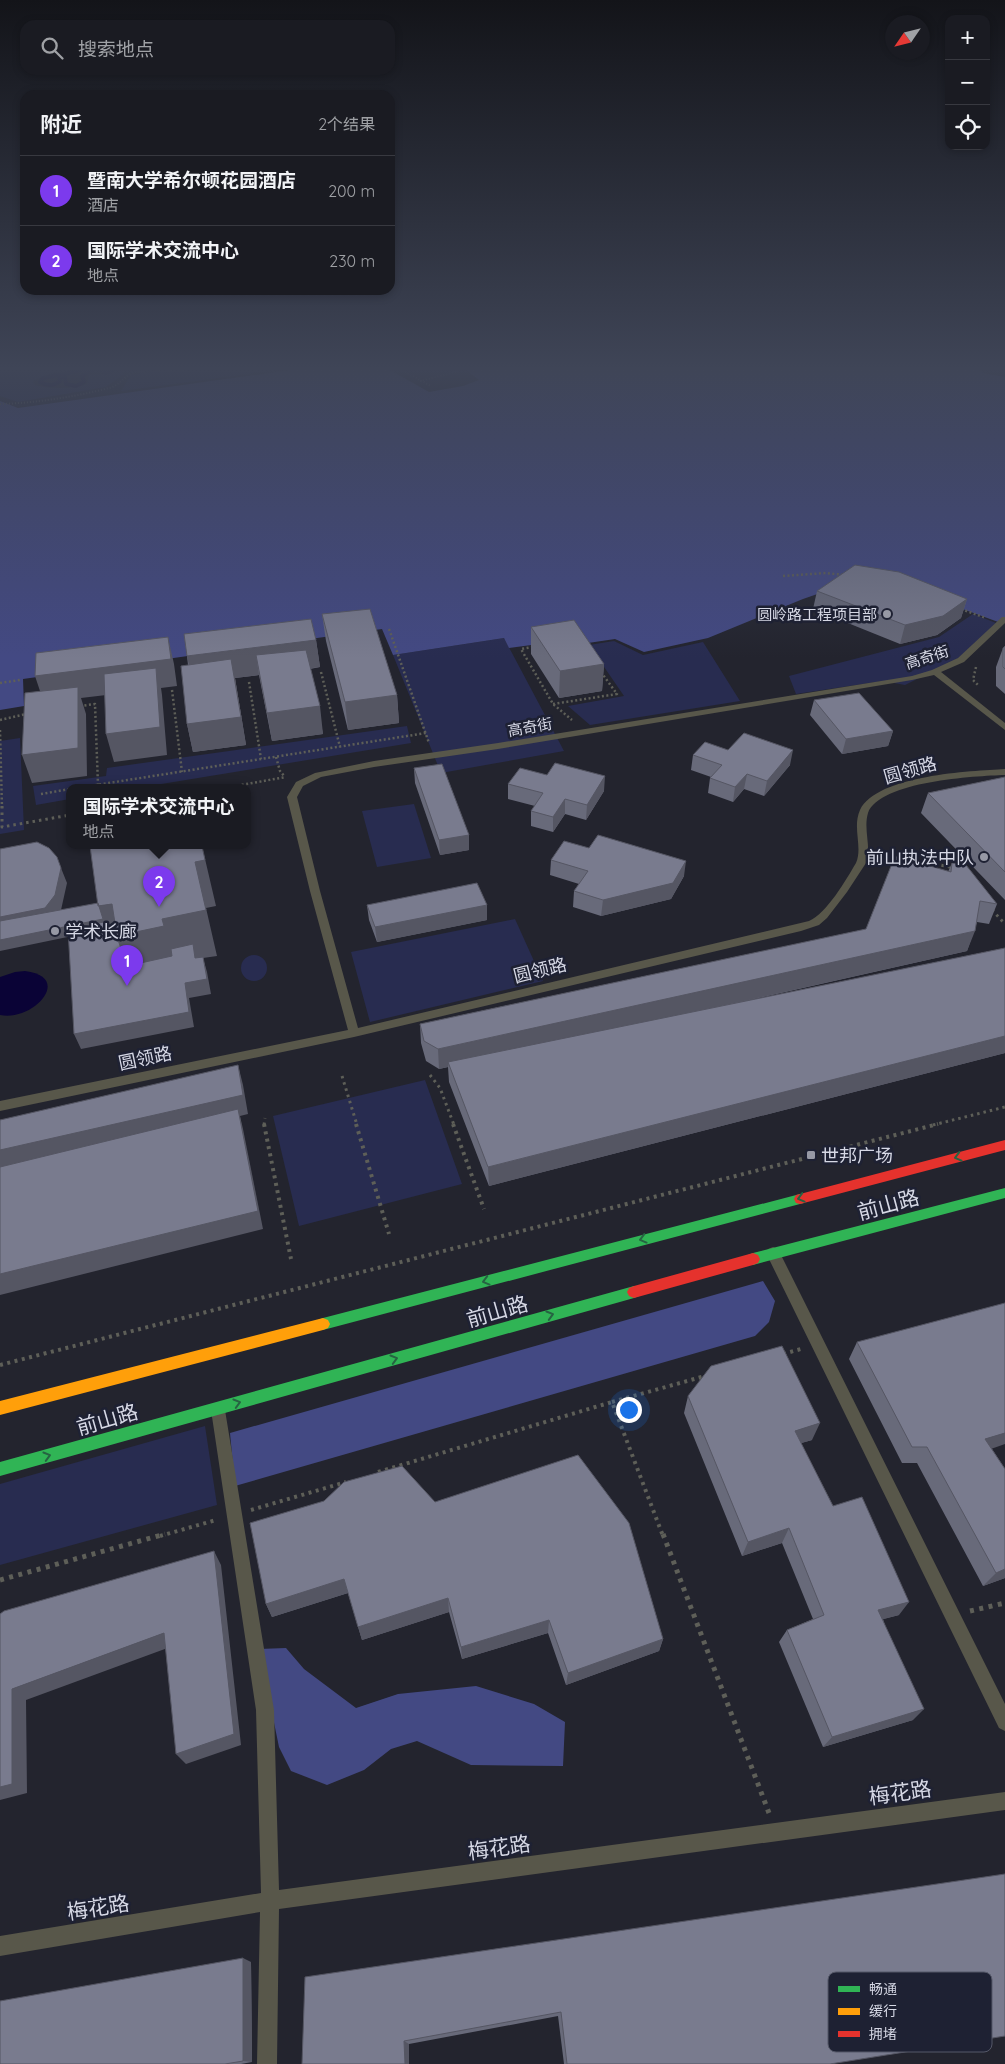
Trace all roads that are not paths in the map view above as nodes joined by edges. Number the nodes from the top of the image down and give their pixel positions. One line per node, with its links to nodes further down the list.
1 (1003, 621): 2 (lane, 高奇街)
2 (935, 672): 3 (lane); 5 (lane, 高奇街)
3 (1005, 726)
4 (1005, 772): 5 (lane, 圆领路)
5 (354, 1033): 6 (lane, 圆领路)
6 (0, 1106)
7 (1005, 1145): 10 (main road, 前山路, one-way to 10)
8 (1005, 1193): 9 (main road, 前山路)
9 (773, 1253): 11 (main road, 前山路, one-way to 9); 13 (lane)
10 (0, 1408)
11 (218, 1408): 12 (main road, 前山路, one-way to 11); 15 (lane)
12 (0, 1469)
13 (1005, 1722)
14 (1005, 1801): 15 (lane, 梅花路)
15 (270, 1901): 16 (lane, 梅花路); 17 (lane)
16 (0, 1946)
17 (267, 2064)

